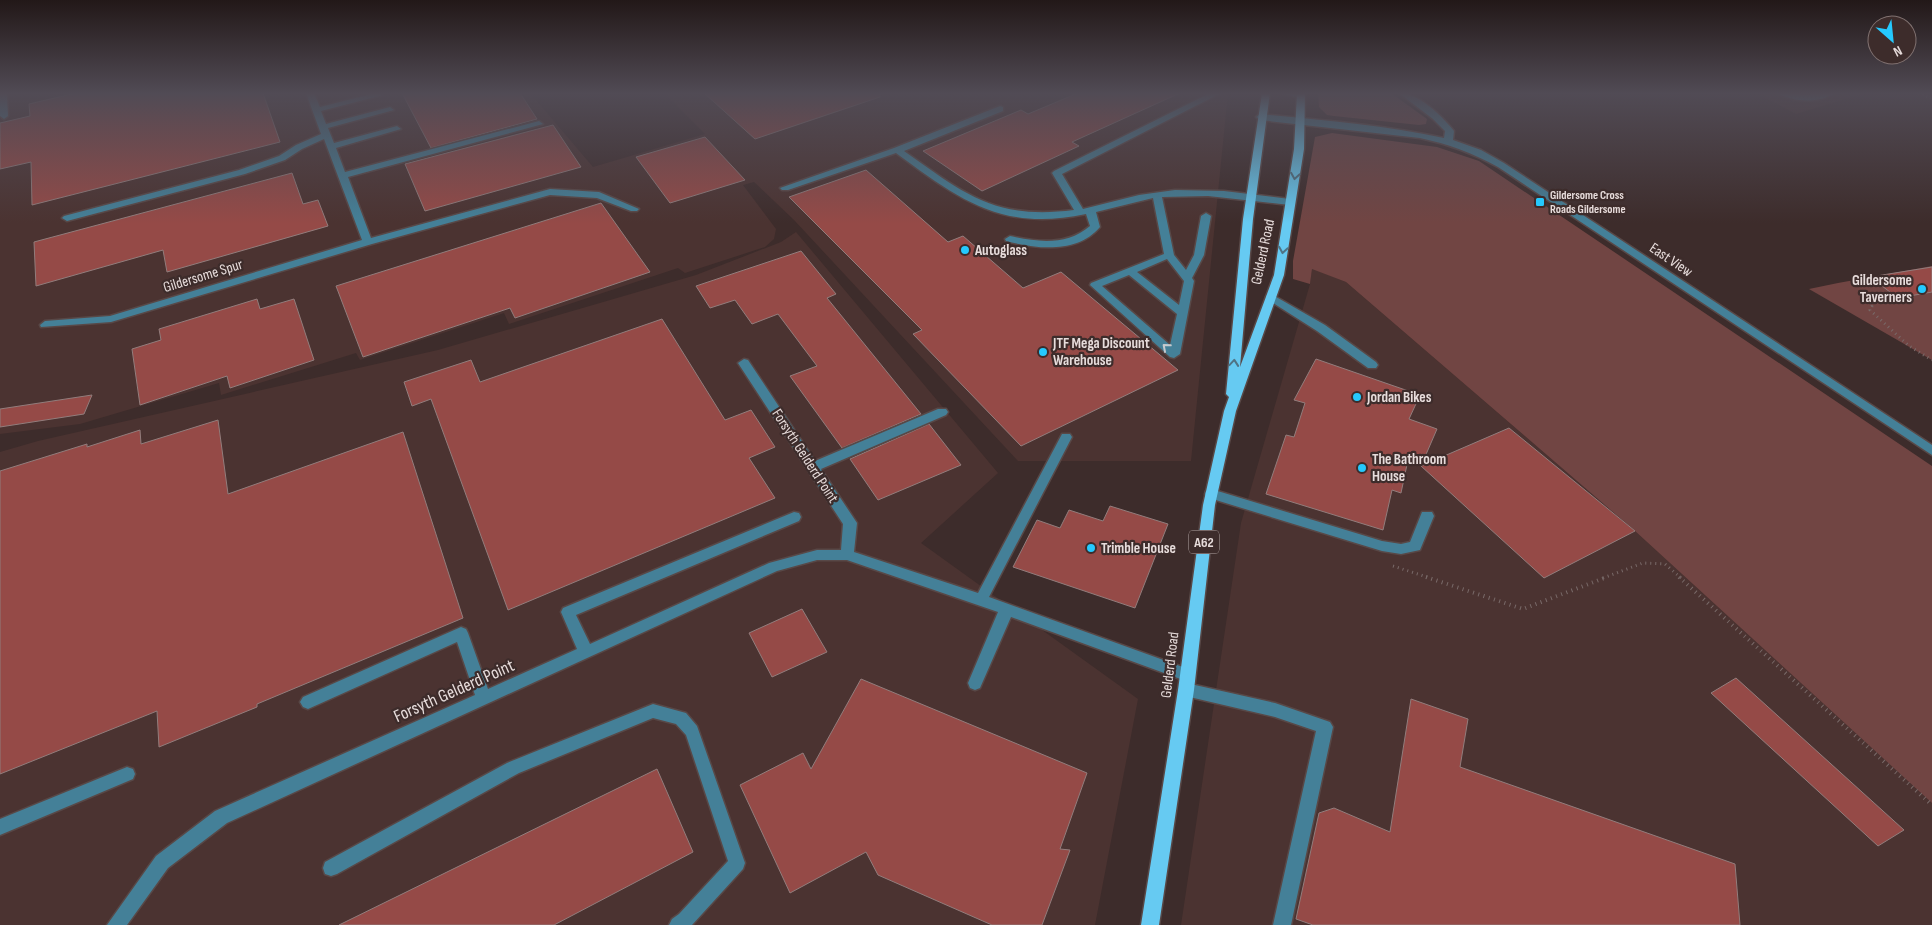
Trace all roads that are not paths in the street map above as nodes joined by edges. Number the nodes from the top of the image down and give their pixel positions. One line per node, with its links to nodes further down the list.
1 (317, 136): 22 (street)
2 (327, 136): 12 (street)
3 (371, 136): 12 (street)
4 (493, 136): 14 (street)
5 (932, 136): 13 (street)
6 (1131, 136): 20 (street)
7 (1258, 136): 17 (main road, Gelderd Road / A62)
8 (1299, 136): 18 (main road, Gelderd Road / A62, one-way to 18)
9 (1421, 136): 11 (street, East View)
10 (1449, 136): 11 (street)
11 (1448, 141): 36 (street, East View)
12 (331, 147): 14 (street)
13 (897, 150): 15 (street); 20 (street)
14 (342, 176): 24 (street)
15 (785, 188)
16 (1157, 194): 17 (street); 20 (street); 25 (street)
17 (1250, 197): 18 (street); 33 (main road, Gelderd Road / A62, one-way to 17)
18 (1290, 202): 28 (main road, Gelderd Road / A62, one-way to 28)
19 (634, 209): 24 (street, Gildersome Spur)
20 (1085, 211): 23 (street)
21 (1206, 216): 27 (street)
22 (67, 218)
23 (1010, 239)
24 (368, 242): 30 (street, Gildersome Spur)
25 (1169, 255): 26 (street); 27 (street)
26 (1130, 271): 29 (street); 29 (street, one-way to 26)
27 (1187, 278): 29 (street)
28 (1271, 296): 32 (street); 33 (main road, Gelderd Road / A62)
29 (1183, 314)
30 (45, 325)
31 (744, 363): 37 (street, Forsyth Gelderd Point)
32 (1372, 365)
33 (1230, 411): 38 (main road, Gelderd Road / A62)
34 (942, 412): 37 (street)
35 (1066, 437): 42 (street)
36 (1932, 451)
37 (812, 467): 41 (street, Forsyth Gelderd Point)
38 (1211, 494): 39 (street); 46 (main road, Gelderd Road / A62)
39 (1427, 516)
40 (794, 517): 44 (street)
41 (847, 555): 42 (street, Forsyth Gelderd Point); 44 (street, Forsyth Gelderd Point)
42 (981, 600): 43 (street, Forsyth Gelderd Point)
43 (1007, 610): 45 (street); 46 (street, Forsyth Gelderd Point)
44 (586, 652): 47 (street, Forsyth Gelderd Point)
45 (975, 683)
46 (1186, 683): 54 (main road, Gelderd Road / A62); 55 (street, Forsyth Gelderd Point)
47 (482, 698): 48 (street); 52 (street, Forsyth Gelderd Point)
48 (308, 702)
49 (126, 774): 50 (street)
50 (0, 827)
51 (331, 868): 53 (street)
52 (116, 925)
53 (678, 925)
54 (1150, 925)
55 (1282, 925)

